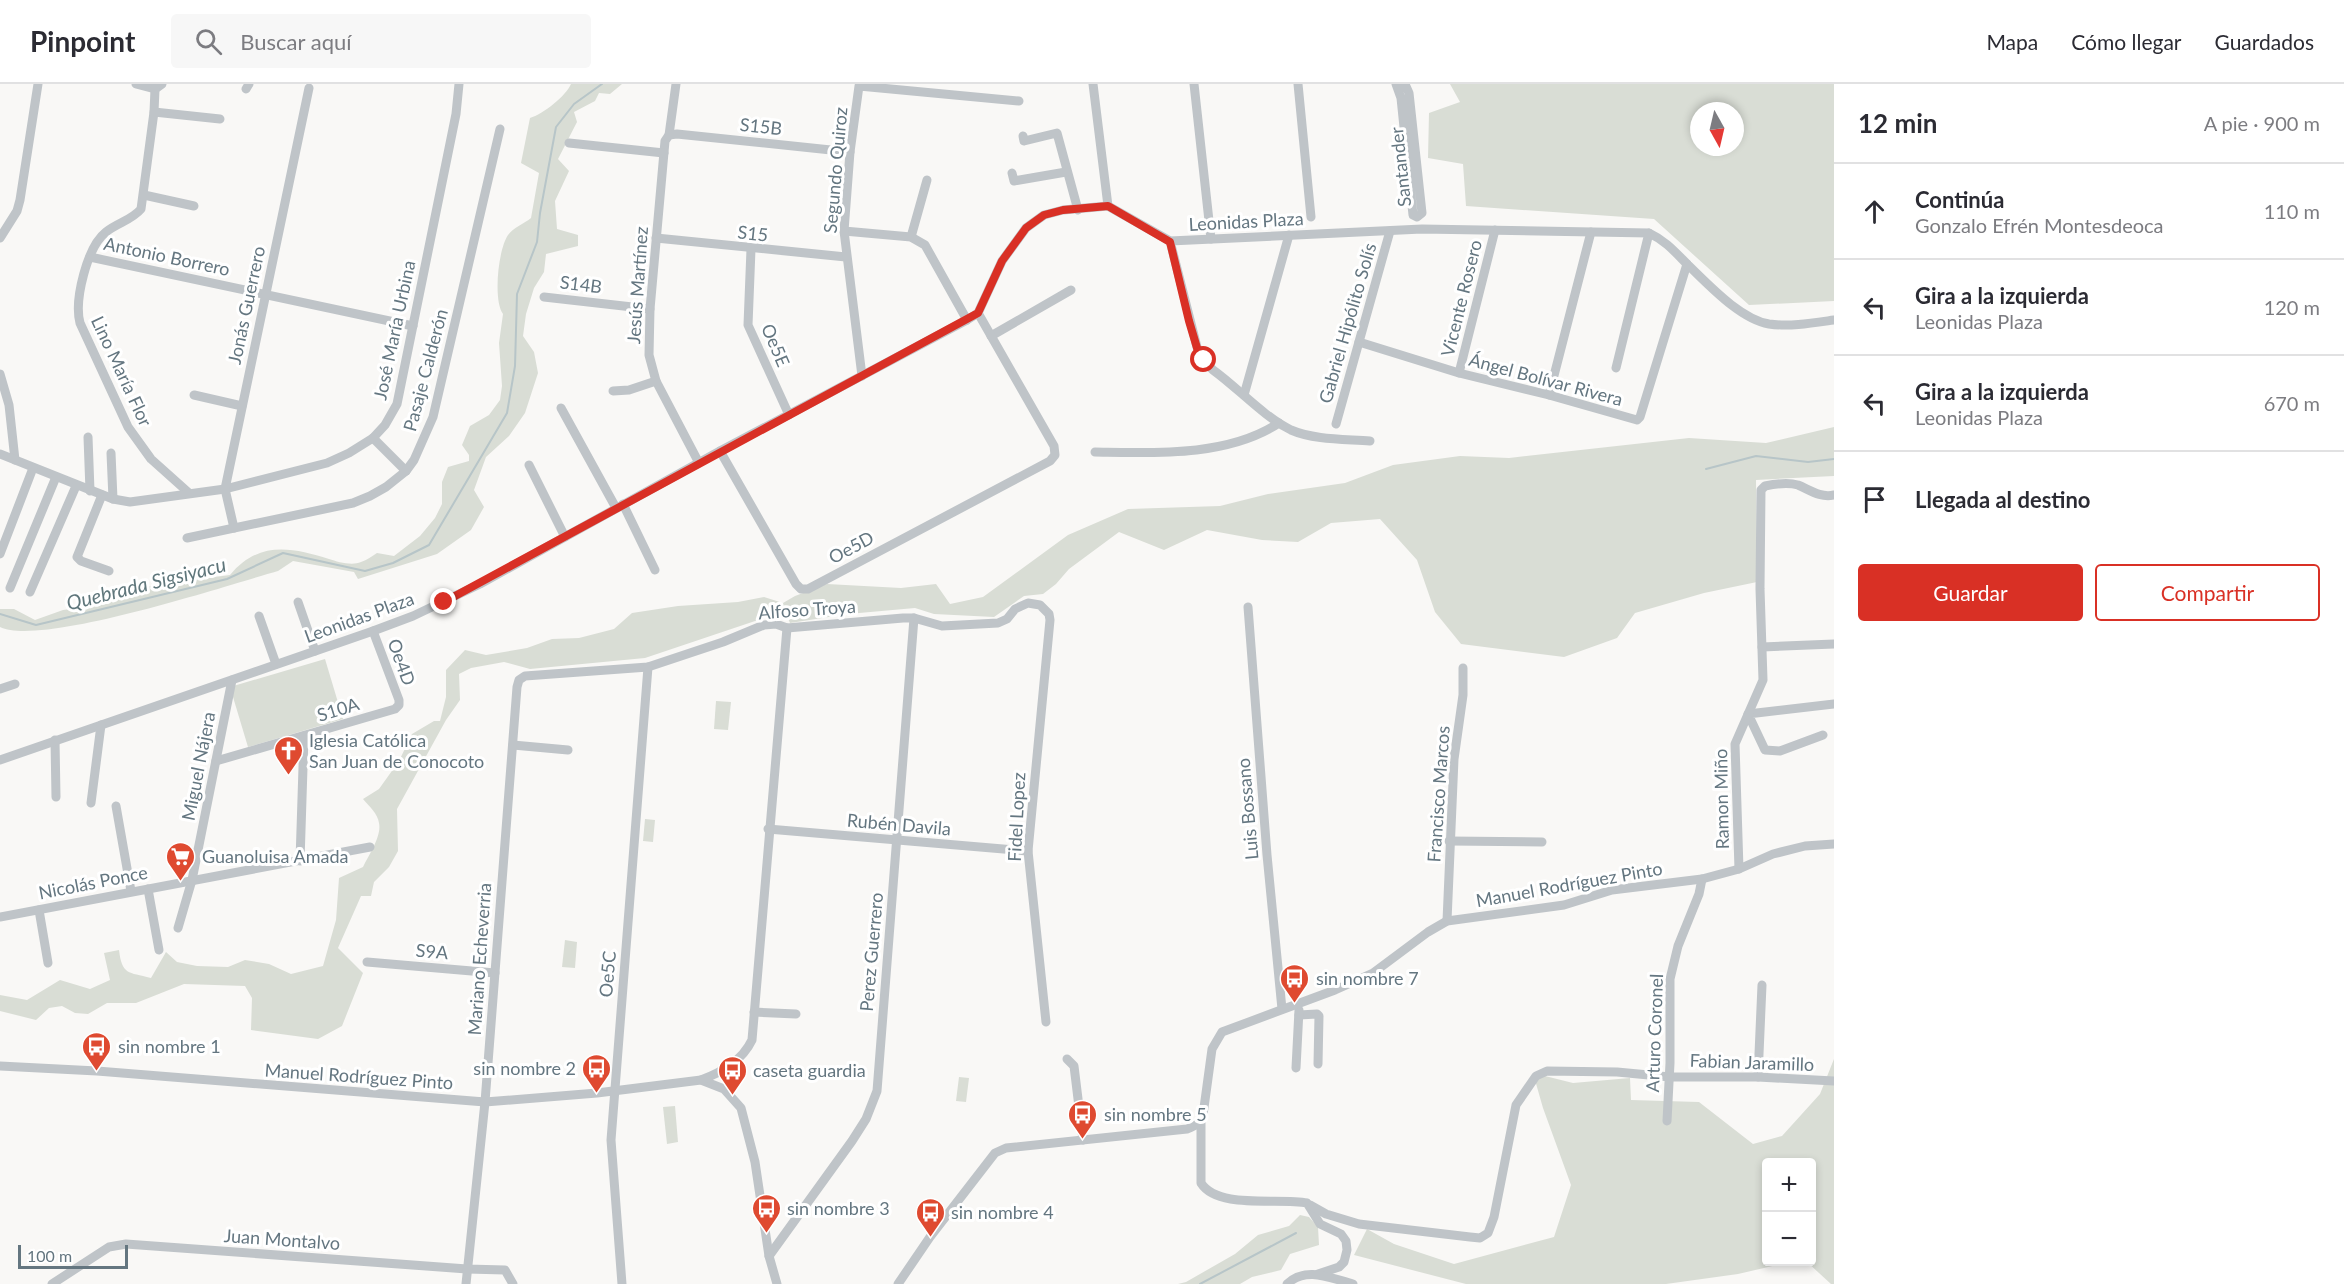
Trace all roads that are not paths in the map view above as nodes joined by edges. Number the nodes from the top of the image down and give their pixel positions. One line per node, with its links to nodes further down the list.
1 (38, 84): 37 (street)
2 (136, 84): 11 (street)
3 (459, 84): 52 (street, José María Urbina)
4 (676, 84): 17 (street, Jesús Martínez)
5 (1094, 84): 27 (street)
6 (1194, 84): 39 (street)
7 (1298, 84): 29 (street)
8 (1396, 84): 9 (street, Santander)
9 (1406, 84)
10 (859, 85): 13 (street, Segundo Quiroz); 20 (street, Segundo Quiroz)
11 (158, 86): 14 (street, Lino María Flor)
12 (309, 88): 46 (street, Jonás Guerrero)
13 (1019, 101)
14 (154, 112): 15 (street); 25 (street, Lino María Flor)
15 (220, 119)
16 (500, 129): 80 (street, Pasaje Calderón)
17 (669, 135): 20 (street, S15B); 21 (street, Jesús Martínez)
18 (1023, 136): 22 (street)
19 (569, 143): 21 (street)
20 (850, 152): 31 (street, Segundo Quiroz)
21 (664, 153): 38 (street, Jesús Martínez)
22 (1066, 172): 23 (street); 28 (street)
23 (1012, 173)
24 (927, 180): 36 (street)
25 (144, 195): 26 (street); 42 (street, Lino María Flor)
26 (194, 206)
27 (1108, 206): 28 (street); 40 (street, Leonidas Plaza)
28 (1078, 210): 49 (street)
29 (1311, 218)
30 (1495, 230): 32 (street, Leonidas Plaza); 33 (street, Leonidas Plaza); 56 (street, Vicente Rosero)
31 (844, 231): 36 (street); 43 (street, Segundo Quiroz)
32 (1390, 231): 35 (street, Leonidas Plaza); 54 (street, Gabriel Hipólito Solís)
33 (1592, 232): 34 (street, Leonidas Plaza); 62 (street)
34 (1649, 233): 44 (street); 55 (street)
35 (1289, 236): 39 (street, Leonidas Plaza); 61 (street)
36 (911, 237): 50 (street)
37 (0, 238)
38 (656, 238): 41 (street, S15); 48 (street, Jesús Martínez)
39 (1211, 239): 40 (street, Leonidas Plaza)
40 (1170, 242): 61 (street)
41 (751, 249): 43 (street, S15); 66 (street, Oe5E)
42 (90, 257): 46 (street, Antonio Borrero); 85 (street, Lino María Flor)
43 (846, 257): 58 (street, Segundo Quiroz)
44 (1687, 264): 51 (street); 62 (street, Ángel Bolívar Rivera)
45 (1071, 290): 53 (street)
46 (265, 294): 52 (street, Antonio Borrero); 64 (street, Jonás Guerrero)
47 (544, 297): 48 (street, S14B)
48 (650, 309): 59 (street, Jesús Martínez)
49 (978, 313): 50 (street, Leonidas Plaza); 53 (street)
50 (967, 320): 58 (street, Leonidas Plaza)
51 (1834, 320)
52 (413, 326): 70 (street, José María Urbina)
53 (991, 336): 72 (street, Oe5D)
54 (1359, 342): 56 (street, Ángel Bolívar Rivera); 68 (street, Gabriel Hipólito Solís)
55 (1616, 368)
56 (1459, 373): 62 (street, Ángel Bolívar Rivera)
57 (0, 374): 76 (street)
58 (862, 376): 66 (street, Leonidas Plaza)
59 (656, 381): 60 (street); 77 (street, Jesús Martínez)
60 (613, 391)
61 (1244, 394): 67 (street)
62 (1550, 394)
63 (194, 395): 64 (street)
64 (242, 406): 83 (street, Jonás Guerrero)
65 (561, 408): 89 (street)
66 (789, 415): 72 (street, Leonidas Plaza)
67 (1279, 423): 71 (street); 73 (street)
68 (1336, 424)
69 (88, 437): 84 (street)
70 (373, 438): 80 (street); 83 (street, José María Urbina)
71 (1370, 441)
72 (720, 451): 77 (street, Leonidas Plaza)
73 (1095, 452)
74 (111, 453): 88 (street)
75 (0, 454): 76 (street, José María Urbina)
76 (15, 460): 79 (street, José María Urbina)
77 (699, 462): 89 (street, Leonidas Plaza)
78 (529, 465): 92 (street)
79 (33, 468): 81 (street, José María Urbina); 93 (street)
80 (406, 471): 90 (street, Pasaje Calderón)
81 (56, 477): 82 (street, José María Urbina); 96 (street)
82 (76, 486): 84 (street, José María Urbina); 97 (street)
83 (225, 489): 85 (street, José María Urbina); 90 (street, Jonás Guerrero)
84 (90, 491): 86 (street, José María Urbina)
85 (189, 493): 88 (street, José María Urbina)
86 (102, 495): 88 (street, José María Urbina); 95 (street)
87 (1834, 495): 106 (street, Ramon Miño)
88 (113, 499)
89 (619, 506): 92 (street, Leonidas Plaza); 94 (street)
90 (234, 528): 91 (street, Pasaje Calderón)
91 (187, 537)
92 (565, 537): 104 (street, Leonidas Plaza)
93 (0, 554)
94 (656, 570)
95 (109, 571)
96 (10, 588)
97 (30, 592)
98 (298, 602): 107 (street)
99 (1248, 607): 152 (street, Luis Bossano)
100 (1048, 614): 102 (street, Alfoso Troya); 135 (street, Fidel Lopez)
101 (259, 616): 108 (street)
102 (914, 618): 103 (street, Alfoso Troya); 130 (street, Perez Guerrero)
103 (787, 628): 109 (street, Alfoso Troya); 129 (street)
104 (373, 631): 107 (street, Leonidas Plaza); 116 (street, Oe4D)
105 (1834, 644): 106 (street)
106 (1762, 646): 117 (street, Ramon Miño)
107 (315, 651): 108 (street, Leonidas Plaza)
108 (276, 664): 112 (street, Leonidas Plaza)
109 (648, 667): 111 (street, Alfoso Troya); 165 (street, Oe5C)
110 (1463, 668): 131 (street, Francisco Marcos)
111 (525, 676): 122 (street, Mariano Echeverria)
112 (232, 680): 118 (street, Leonidas Plaza); 125 (street, Miguel Nájera)
113 (15, 684): 114 (street)
114 (0, 689)
115 (1834, 704): 117 (street)
116 (399, 705): 120 (street, S10A)
117 (1748, 714): 119 (street); 137 (street, Ramon Miño)
118 (101, 725): 121 (street, Leonidas Plaza); 127 (street)
119 (1824, 735)
120 (304, 736): 125 (street, S10A); 136 (street)
121 (55, 740): 124 (street, Leonidas Plaza); 126 (street)
122 (513, 745): 123 (street); 149 (street, Mariano Echeverria)
123 (568, 750)
124 (0, 760)
125 (216, 761): 139 (street, Miguel Nájera)
126 (56, 797)
127 (92, 803)
128 (116, 806): 141 (street)
129 (768, 829): 130 (street, Rubén Davila); 153 (street)
130 (897, 840): 135 (street, Rubén Davila); 171 (street, Perez Guerrero)
131 (1449, 841): 132 (street); 144 (street, Francisco Marcos)
132 (1542, 842)
133 (1834, 844): 137 (street, Manuel Rodríguez Pinto)
134 (370, 847): 136 (street, Nicolás Ponce)
135 (1028, 851): 156 (street, Fidel Lopez)
136 (300, 861): 139 (street, Nicolás Ponce)
137 (1739, 869): 138 (street, Manuel Rodríguez Pinto)
138 (1702, 879): 144 (street, Manuel Rodríguez Pinto); 161 (street, Arturo Coronel)
139 (192, 880): 140 (street, Nicolás Ponce); 145 (street, Miguel Nájera)
140 (148, 889): 141 (street, Nicolás Ponce); 146 (street)
141 (131, 891): 142 (street, Nicolás Ponce)
142 (39, 910): 143 (street, Nicolás Ponce); 148 (street)
143 (0, 916)
144 (1447, 921): 151 (street, Manuel Rodríguez Pinto)
145 (178, 928)
146 (159, 950)
147 (367, 962): 149 (street, S9A)
148 (48, 963)
149 (495, 973): 166 (street, Mariano Echeverria)
150 (1762, 985): 162 (street)
151 (1299, 1003): 152 (street, Manuel Rodríguez Pinto); 155 (street)
152 (1282, 1009): 168 (street, Manuel Rodríguez Pinto)
153 (754, 1012): 154 (street); 163 (street)
154 (796, 1014)
155 (1299, 1015): 158 (street); 160 (street)
156 (1046, 1022)
157 (1067, 1059): 169 (street)
158 (1318, 1064)
159 (0, 1066): 166 (street, Manuel Rodríguez Pinto)
160 (1296, 1068)
161 (1670, 1077): 162 (street, Fabian Jaramillo); 167 (street, Arturo Coronel); 170 (street, Fabian Jaramillo)
162 (1758, 1077): 164 (street, Fabian Jaramillo)
163 (701, 1080): 165 (street, Manuel Rodríguez Pinto); 171 (street)
164 (1834, 1081)
165 (614, 1091): 166 (street, Manuel Rodríguez Pinto); 177 (street, Oe5C)
166 (485, 1102): 172 (street, Mariano Echeverria)
167 (1667, 1121)
168 (1201, 1122): 169 (street); 170 (street)
169 (1083, 1140): 179 (street)
170 (1310, 1205): 173 (street)
171 (769, 1256): 178 (street)
172 (466, 1269): 174 (street, Juan Montalvo); 175 (street, Mariano Echeverria); 176 (street, Juan Montalvo)
173 (1318, 1274): 180 (street); 181 (street)
174 (52, 1284)
175 (466, 1284)
176 (513, 1284)
177 (622, 1284)
178 (777, 1284)
179 (898, 1284)
180 (1287, 1284)
181 (1353, 1284)

